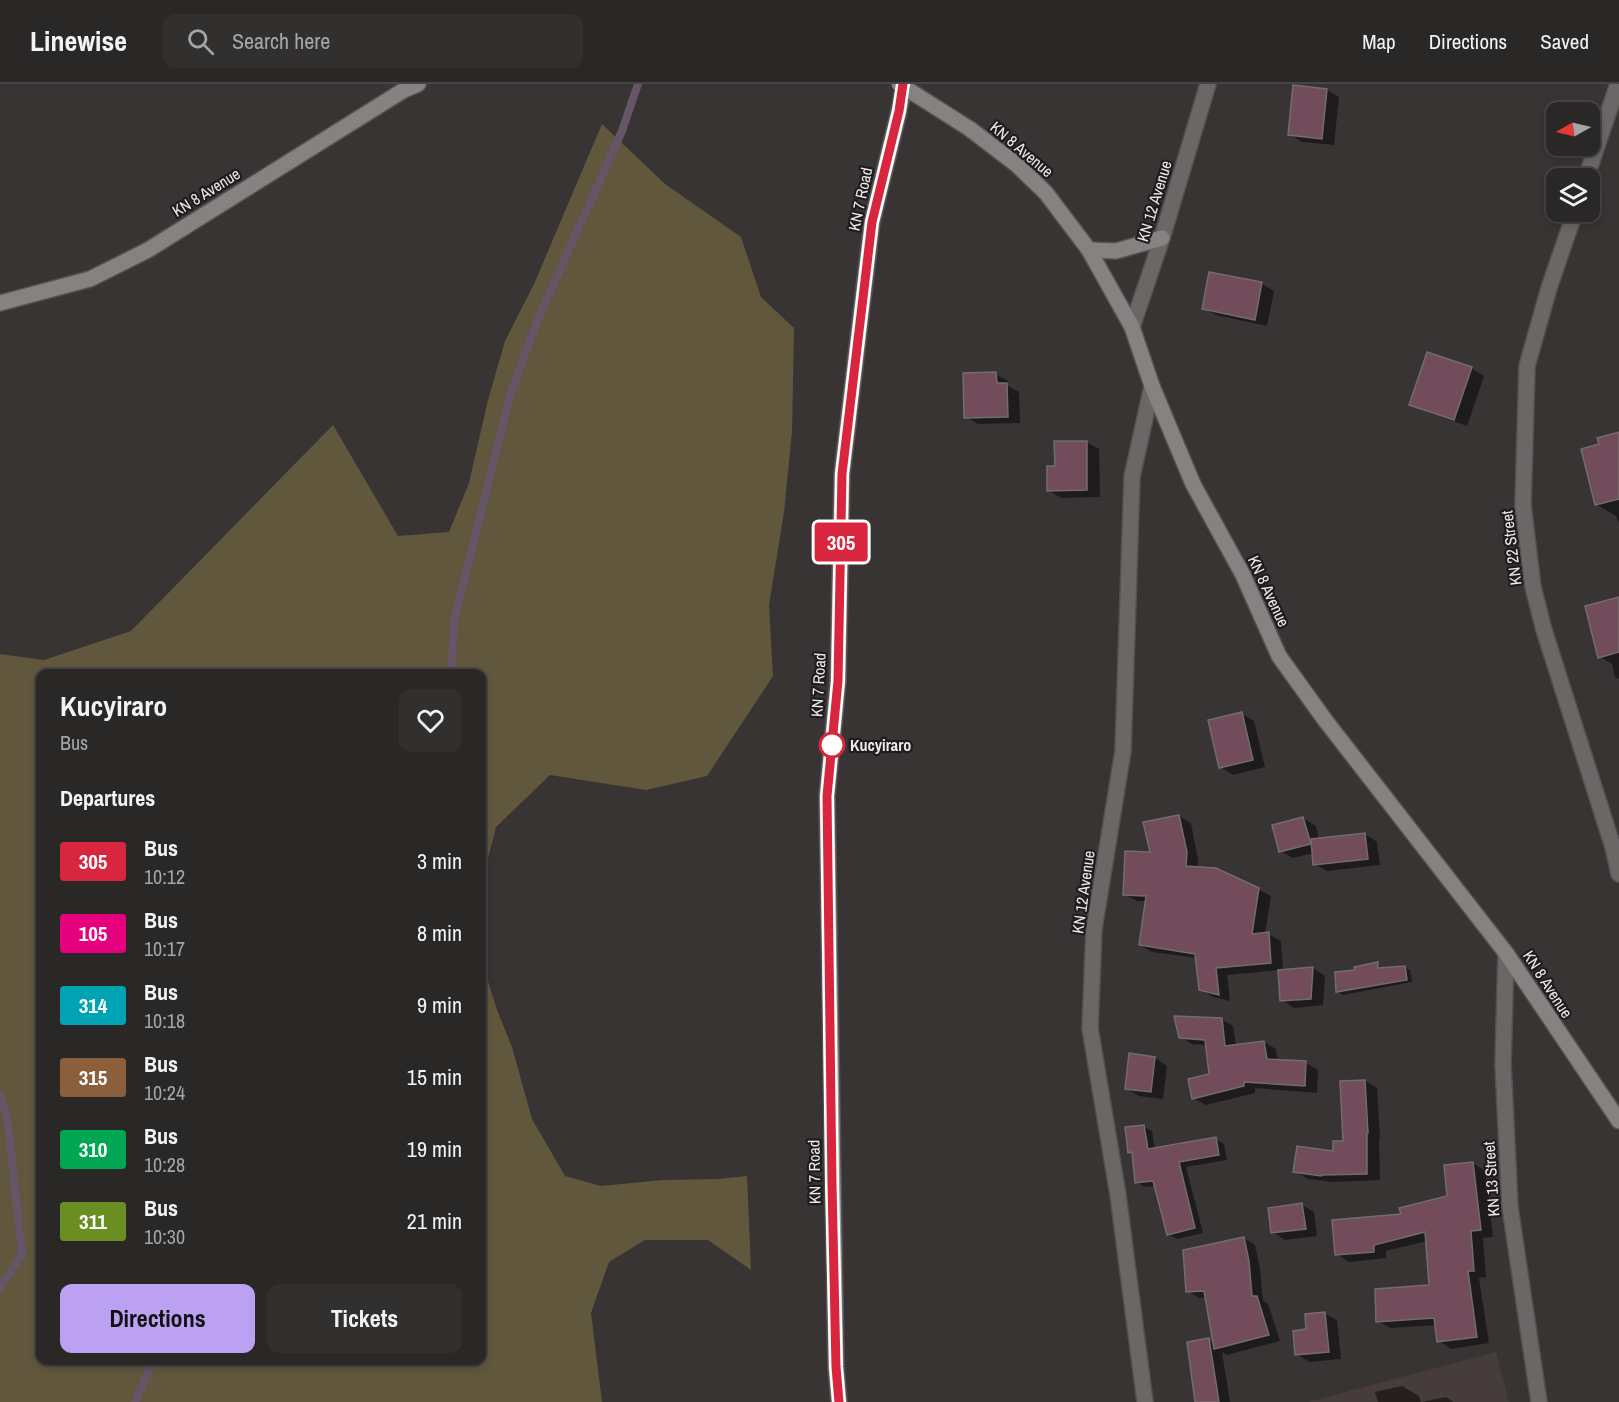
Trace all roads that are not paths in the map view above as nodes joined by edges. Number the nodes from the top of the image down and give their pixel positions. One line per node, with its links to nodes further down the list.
1 (418, 84): 9 (main road, KN 8 Avenue)
2 (901, 84): 8 (main road, KN 8 Avenue, bridge); 15 (main road, KN 7 Road)
3 (1208, 84): 7 (street, KN 12 Avenue)
4 (1618, 84): 5 (street)
5 (1589, 168)
6 (1572, 222): 12 (street, KN 22 Street)
7 (1162, 238): 8 (main road); 10 (street, KN 12 Avenue)
8 (1089, 250): 10 (main road, KN 8 Avenue)
9 (0, 303)
10 (1132, 327): 11 (main road, KN 8 Avenue)
11 (1152, 386): 13 (main road, KN 8 Avenue); 16 (street, KN 12 Avenue)
12 (1619, 874)
13 (1506, 953): 14 (main road, KN 8 Avenue); 17 (street, KN 13 Street)
14 (1619, 1122)
15 (839, 1402)
16 (1145, 1402)
17 (1539, 1402)

